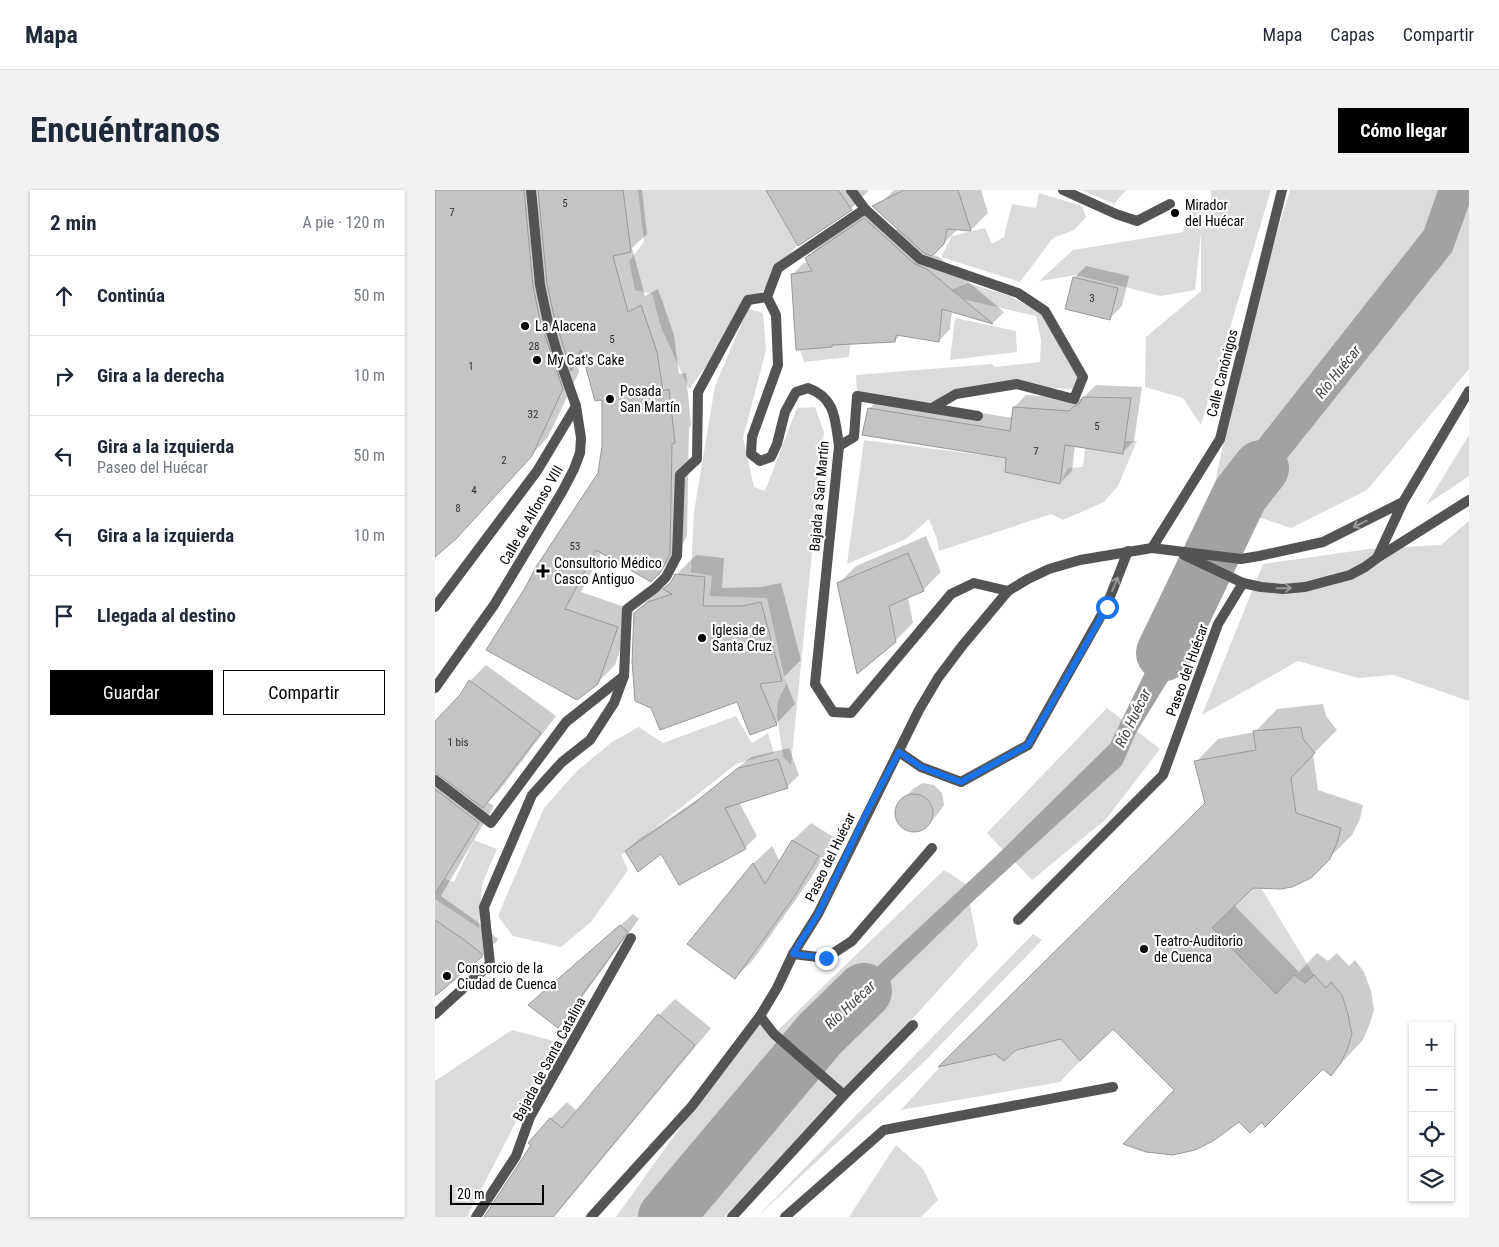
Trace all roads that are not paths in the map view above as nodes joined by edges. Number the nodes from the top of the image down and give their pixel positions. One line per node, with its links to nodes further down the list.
1 (531, 190): 9 (street, Calle de Alfonso VIII)
2 (851, 190): 6 (street)
3 (1063, 190): 5 (street)
4 (1282, 190): 15 (street, Calle Canónigos)
5 (1170, 204)
6 (865, 209): 7 (street); 10 (street)
7 (767, 297): 12 (street, Bajada a San Martín); 22 (street)
8 (1469, 391): 14 (street)
9 (576, 406): 21 (street); 23 (street, Calle de Alfonso VIII)
10 (932, 408): 11 (street); 12 (street)
11 (978, 416)
12 (839, 446): 20 (street, Bajada a San Martín)
13 (1469, 500): 18 (street, Paseo del Huécar)
14 (1403, 502): 17 (street, Paseo del Huécar, one-way to 17); 18 (street)
15 (1152, 548): 16 (street, Paseo del Huécar); 17 (street, Paseo del Huécar)
16 (1129, 551): 20 (street, Paseo del Huécar); 24 (street, one-way to 16)
17 (1176, 552): 19 (street, Paseo del Huécar)
18 (1377, 558): 19 (street, Paseo del Huécar, one-way to 18)
19 (1240, 582): 27 (street, Paseo del Huécar)
20 (1008, 591): 24 (street, Paseo del Huécar)
21 (435, 606)
22 (624, 676): 25 (street); 30 (street)
23 (435, 688)
24 (899, 752): 29 (street, Paseo del Huécar)
25 (435, 780)
26 (932, 848): 29 (street)
27 (1018, 920)
28 (631, 938): 35 (street, Bajada de Santa Catalina)
29 (793, 954): 31 (street, Paseo del Huécar)
30 (435, 1014)
31 (759, 1016): 34 (street); 36 (street, Paseo del Huécar)
32 (913, 1025): 34 (street)
33 (1113, 1087): 38 (street)
34 (843, 1095): 37 (street)
35 (476, 1217)
36 (591, 1217)
37 (732, 1217)
38 (785, 1217)

